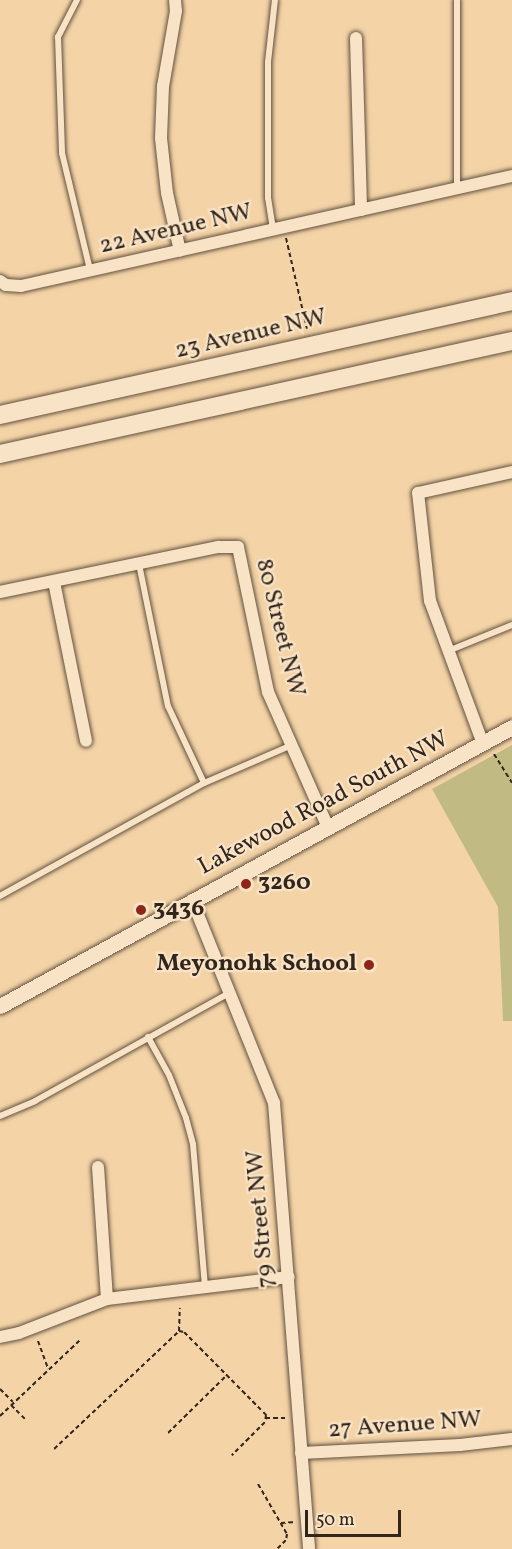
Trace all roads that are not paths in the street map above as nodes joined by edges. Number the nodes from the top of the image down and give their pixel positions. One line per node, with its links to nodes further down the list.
1 (77, 0): 11 (lane)
2 (175, 0): 10 (street)
3 (275, 0): 9 (lane)
4 (457, 0): 7 (lane)
5 (356, 38): 8 (street)
6 (512, 176): 7 (street, 22 Avenue NW)
7 (458, 189): 8 (street, 22 Avenue NW)
8 (361, 210): 9 (street, 22 Avenue NW)
9 (273, 230): 10 (street, 22 Avenue NW)
10 (180, 250): 11 (street, 22 Avenue NW)
11 (90, 271): 12 (street, 22 Avenue NW)
12 (1, 281)
13 (512, 301): 15 (main road, 23 Avenue NW)
14 (512, 341): 16 (main road)
15 (0, 415)
16 (0, 454)
17 (512, 471): 22 (street)
18 (139, 563): 19 (street); 25 (street, 80 Street NW); 27 (lane)
19 (54, 582): 20 (street); 24 (street)
20 (0, 592)
21 (512, 626): 22 (lane)
22 (448, 651): 26 (street)
23 (512, 727): 26 (street, Lakewood Road South NW)
24 (86, 741)
25 (292, 745): 27 (lane); 28 (street, 80 Street NW)
26 (488, 749): 28 (street, Lakewood Road South NW)
27 (204, 783): 29 (lane)
28 (327, 825): 30 (street, Lakewood Road South NW)
29 (0, 896)
30 (192, 900): 31 (street, 79 Street NW); 32 (street, Lakewood Road South NW)
31 (230, 993): 33 (lane); 36 (street, 79 Street NW)
32 (0, 1006)
33 (148, 1037): 34 (lane); 37 (lane)
34 (0, 1116)
35 (98, 1167): 38 (street)
36 (289, 1278): 37 (street); 41 (street, 79 Street NW)
37 (205, 1287): 38 (street)
38 (107, 1299): 39 (street)
39 (0, 1336)
40 (512, 1439): 41 (street, 27 Avenue NW)
41 (301, 1453): 42 (street, 79 Street NW)
42 (309, 1549)

